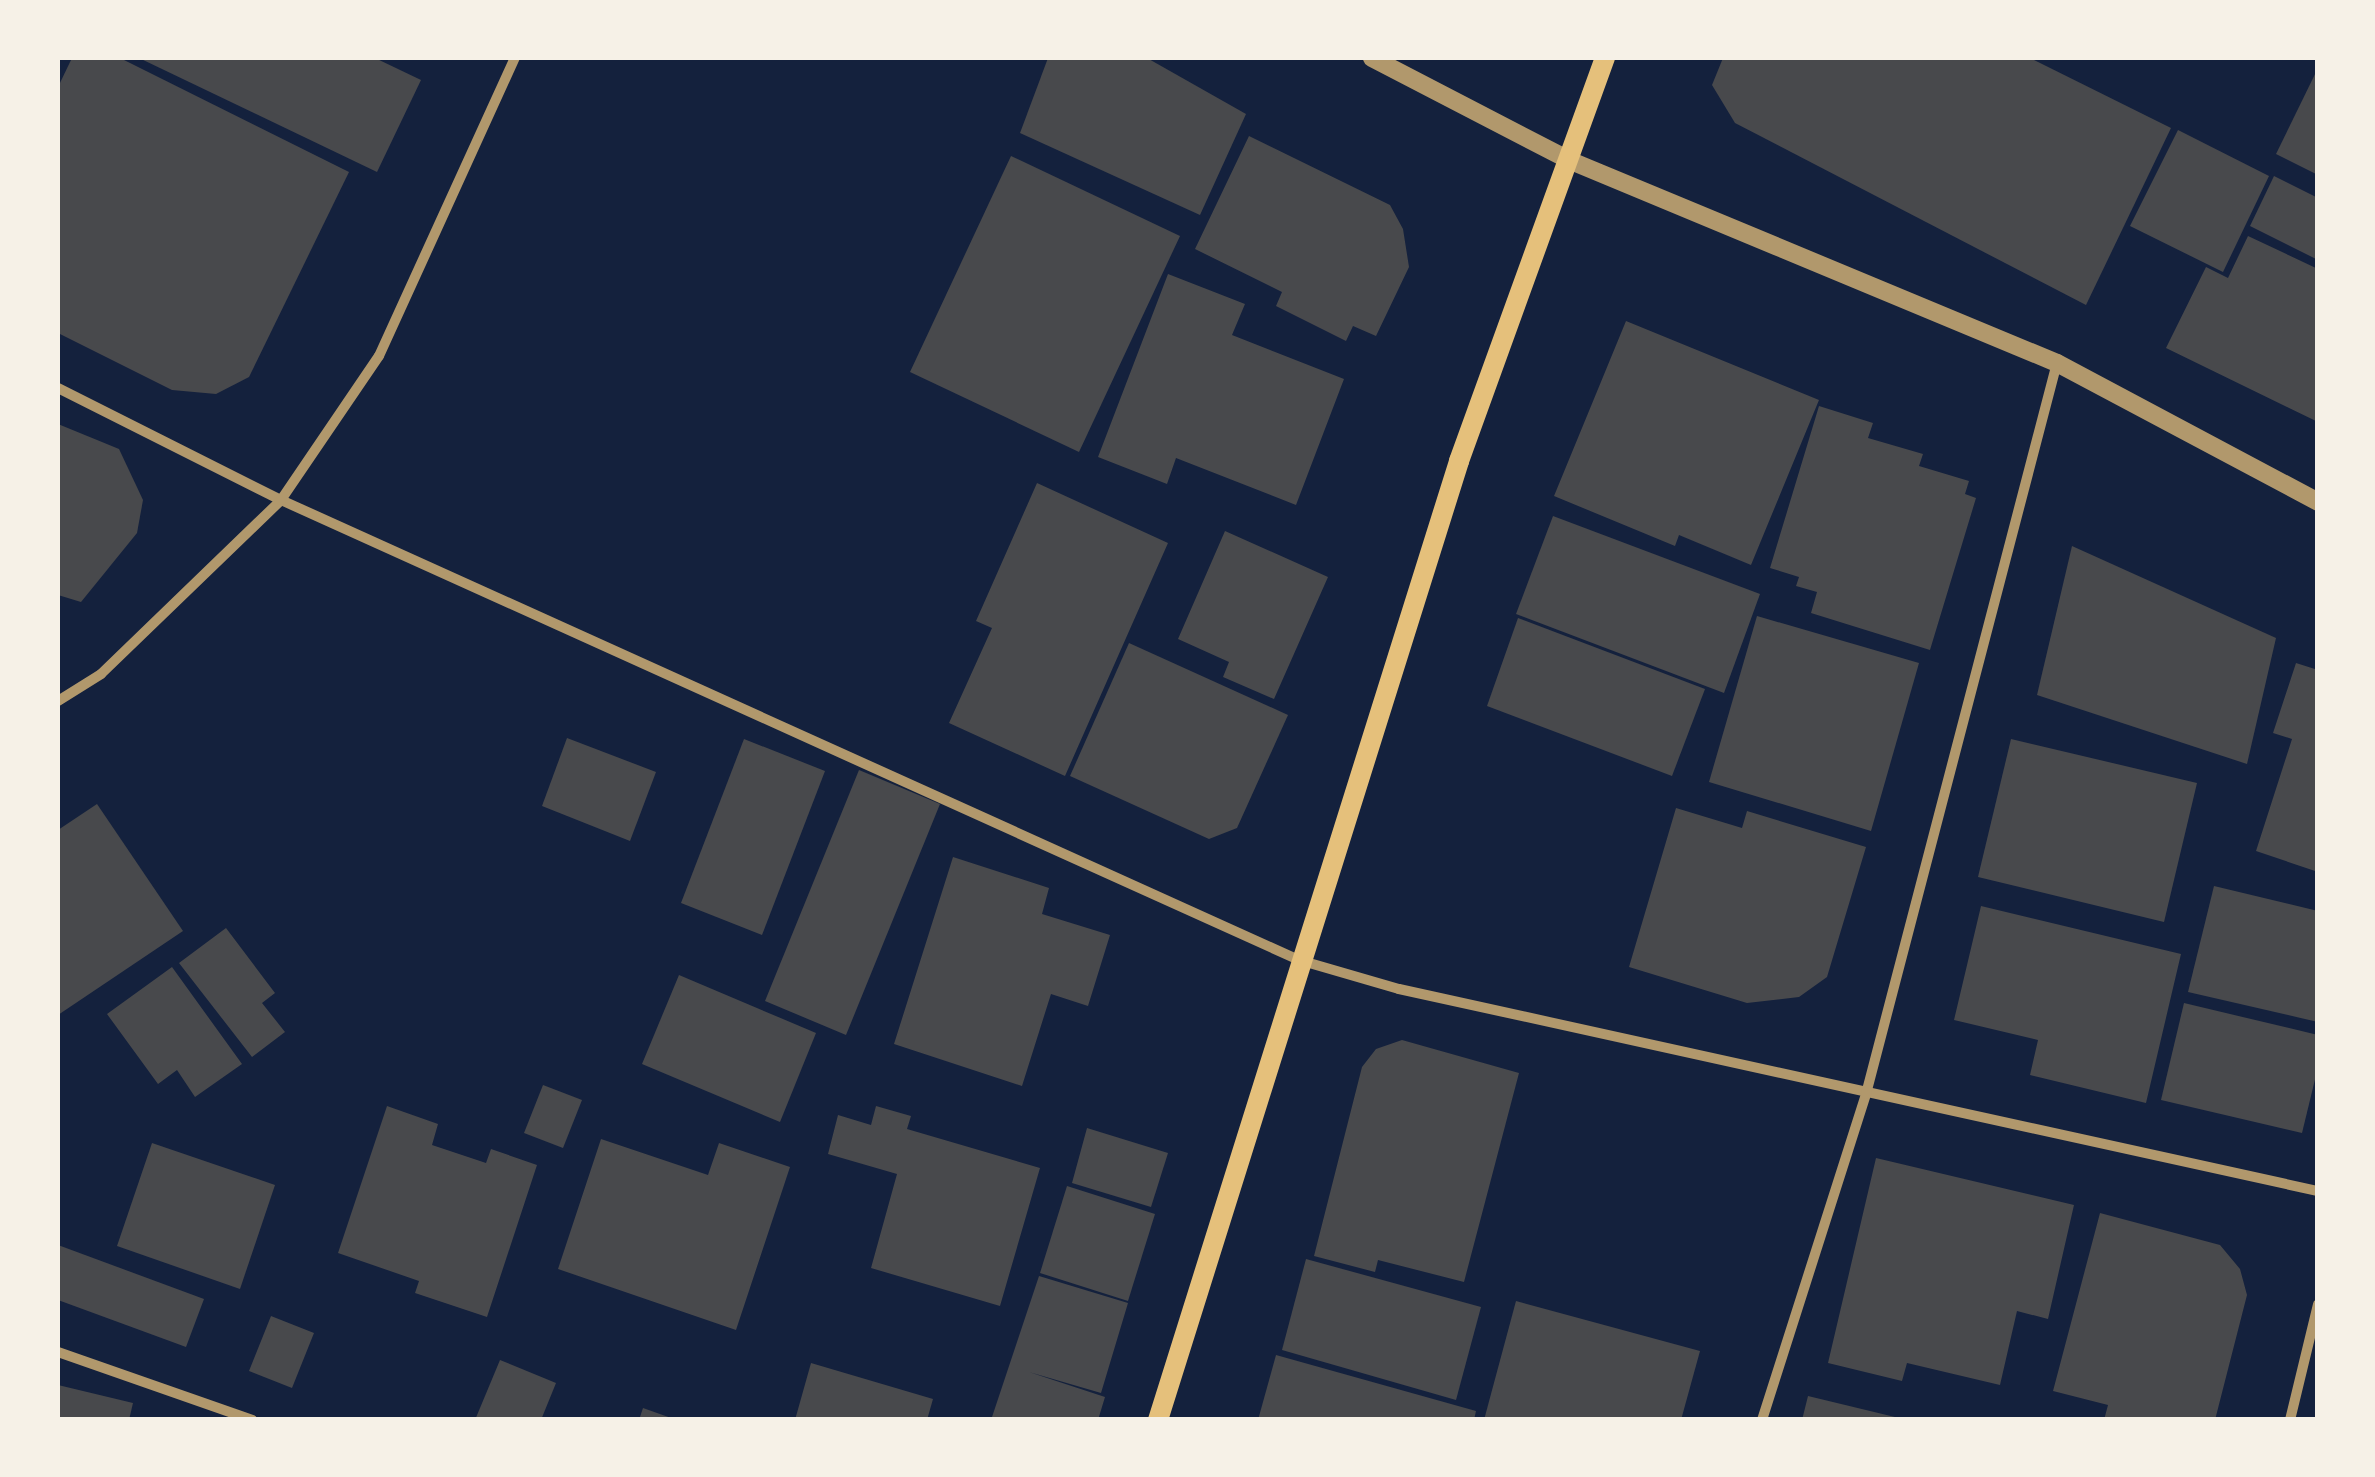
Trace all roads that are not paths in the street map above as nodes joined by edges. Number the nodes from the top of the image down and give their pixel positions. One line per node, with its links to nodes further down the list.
1 (515, 58): 7 (street)
2 (1372, 58): 4 (street)
3 (1605, 58): 4 (main road)
4 (1570, 162): 5 (street); 10 (main road)
5 (2057, 363): 8 (street); 11 (street)
6 (58, 388): 7 (street)
7 (281, 500): 9 (street); 10 (street)
8 (2318, 502)
9 (58, 701)
10 (1300, 960): 11 (street); 16 (main road)
11 (1866, 1094): 12 (street); 17 (street)
12 (2318, 1191)
13 (2318, 1304): 18 (street)
14 (58, 1352): 15 (street)
15 (252, 1420)
16 (1158, 1420)
17 (1762, 1420)
18 (2290, 1420)

